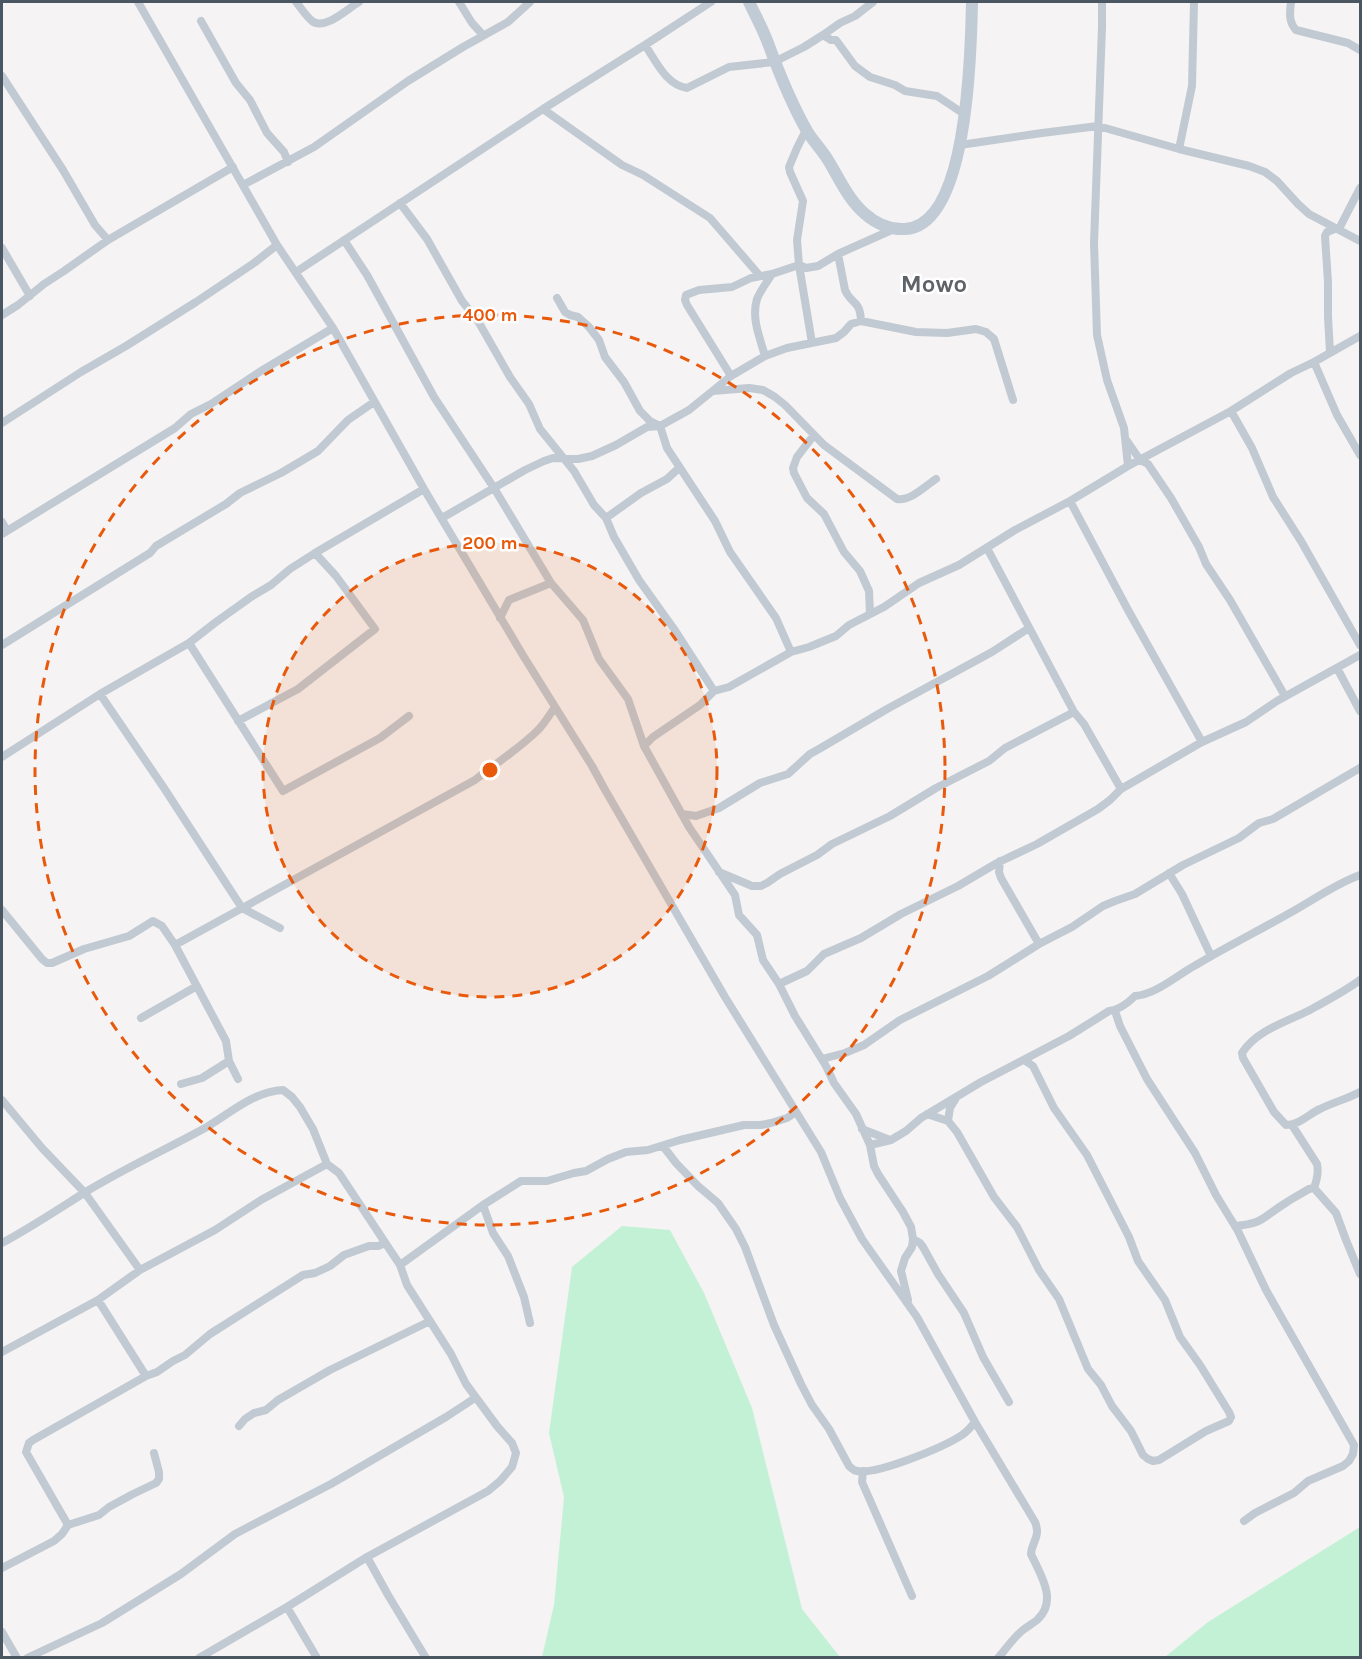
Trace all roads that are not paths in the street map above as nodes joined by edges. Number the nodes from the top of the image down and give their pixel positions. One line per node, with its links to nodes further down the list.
1 (138, 2): 27 (street)
2 (296, 2): 3 (street)
3 (359, 2)
4 (459, 2): 14 (street)
5 (530, 2): 14 (street)
6 (711, 2): 16 (street)
7 (749, 2): 18 (street)
8 (873, 2): 15 (street)
9 (972, 2): 21 (street)
10 (1102, 2): 22 (street)
11 (1194, 2): 25 (street)
12 (1291, 2): 17 (street)
13 (201, 21): 26 (street)
14 (483, 35): 26 (street)
15 (824, 35): 18 (street); 21 (street)
16 (645, 45): 18 (street); 20 (street)
17 (1360, 51)
18 (774, 62): 23 (street)
19 (2, 76): 33 (street)
20 (543, 109): 30 (street); 42 (street)
21 (964, 114): 24 (street)
22 (1098, 126): 24 (street); 25 (street); 61 (street)
23 (806, 130): 32 (street); 39 (street)
24 (960, 145): 32 (street)
25 (1179, 149): 31 (street)
26 (288, 162): 28 (street)
27 (233, 167): 28 (street); 33 (street)
28 (243, 185): 36 (street)
29 (1360, 188): 31 (street)
30 (400, 203): 34 (street); 63 (street)
31 (1335, 228): 35 (street); 50 (street)
32 (894, 229): 38 (street)
33 (108, 240): 43 (street)
34 (344, 240): 40 (street); 68 (street)
35 (1360, 241)
36 (277, 245): 40 (street); 58 (street)
37 (2, 248): 43 (street)
38 (838, 255): 39 (street); 46 (street)
39 (799, 265): 41 (street); 49 (street)
40 (296, 272): 47 (street)
41 (772, 274): 42 (street); 51 (street)
42 (760, 276): 53 (street)
43 (30, 296): 45 (street)
44 (557, 298): 59 (street)
45 (2, 315)
46 (861, 321): 49 (street); 55 (street)
47 (333, 328): 56 (street); 74 (street)
48 (1360, 336): 50 (street)
49 (812, 343): 51 (street)
50 (1330, 352): 52 (street)
51 (765, 356): 53 (street)
52 (1314, 362): 57 (street); 62 (street)
53 (731, 376): 54 (street)
54 (712, 391): 59 (street); 60 (street)
55 (1013, 400)
56 (374, 402): 69 (street); 84 (street)
57 (1231, 411): 64 (street); 85 (street)
58 (2, 423)
59 (660, 426): 63 (street); 66 (street)
60 (814, 435): 67 (street); 78 (street)
61 (1126, 440): 64 (street); 65 (street)
62 (1360, 455)
63 (562, 458): 68 (street); 72 (street)
64 (1140, 460): 65 (street); 91 (street)
65 (1128, 466): 70 (street)
66 (680, 468): 72 (street); 86 (street)
67 (936, 478)
68 (494, 488): 71 (street); 77 (street)
69 (424, 489): 71 (street); 76 (street)
70 (1070, 501): 75 (street); 99 (street)
71 (442, 518): 81 (street)
72 (606, 518): 89 (street)
73 (2, 522): 74 (street)
74 (4, 532)
75 (987, 548): 79 (street); 82 (street)
76 (315, 553): 83 (street); 96 (street)
77 (551, 583): 81 (street); 97 (street)
78 (870, 599): 79 (street); 80 (street)
79 (884, 607): 80 (street)
80 (870, 614): 86 (street)
81 (501, 618): 92 (street)
82 (1029, 628): 94 (street); 105 (street)
83 (189, 643): 90 (street); 96 (street)
84 (2, 645)
85 (1360, 645)
86 (791, 652): 89 (street)
87 (1360, 655): 88 (street)
88 (1337, 668): 91 (street); 93 (street)
89 (714, 691): 98 (street)
90 (100, 694): 101 (street); 111 (street)
91 (1285, 696): 99 (street)
92 (555, 707): 111 (street); 132 (street)
93 (1360, 711)
94 (1074, 712): 103 (street); 108 (street)
95 (409, 716): 96 (street)
96 (238, 721)
97 (640, 736): 98 (street); 100 (street)
98 (653, 737): 100 (street)
99 (1202, 742): 103 (street)
100 (644, 747): 104 (street)
101 (2, 757)
102 (1360, 768): 109 (street)
103 (1121, 789): 107 (street)
104 (682, 814): 105 (street); 106 (street)
105 (696, 816): 106 (street)
106 (689, 827): 108 (street)
107 (1000, 861): 114 (street); 118 (street)
108 (718, 872): 118 (street)
109 (1169, 873): 114 (street); 116 (street)
110 (1358, 878): 116 (street)
111 (242, 908): 113 (street); 115 (street)
112 (2, 910): 115 (street)
113 (280, 928)
114 (1039, 944): 123 (street)
115 (176, 945): 119 (street)
116 (1211, 956): 120 (street)
117 (1360, 980): 135 (street)
118 (779, 984): 123 (street)
119 (197, 986): 121 (street); 125 (street)
120 (1115, 1011): 122 (street); 144 (street)
121 (141, 1018)
122 (1036, 1054): 124 (street); 126 (street)
123 (822, 1059): 136 (street)
124 (1024, 1060): 126 (street); 130 (street)
125 (229, 1061): 127 (street); 128 (street)
126 (1033, 1066): 134 (street)
127 (238, 1078)
128 (181, 1084)
129 (1360, 1092): 135 (street)
130 (956, 1098): 133 (street); 134 (street)
131 (2, 1100): 142 (street)
132 (796, 1112): 139 (street); 152 (street)
133 (927, 1114): 134 (street); 137 (street)
134 (948, 1120)
135 (1292, 1125): 141 (street)
136 (862, 1128): 137 (street); 138 (street)
137 (891, 1140): 138 (street)
138 (870, 1145): 145 (street)
139 (663, 1146): 143 (street); 164 (street)
140 (327, 1164): 142 (street); 147 (street); 149 (street)
141 (1314, 1188): 144 (street); 150 (street)
142 (85, 1193): 146 (street); 149 (street)
143 (483, 1205): 148 (street); 156 (street)
144 (1235, 1226): 165 (street)
145 (913, 1239): 151 (street); 160 (street)
146 (2, 1243)
147 (385, 1243): 148 (street); 158 (street)
148 (400, 1265): 155 (street)
149 (140, 1270): 153 (street)
150 (1360, 1274)
151 (905, 1285): 152 (street); 154 (street)
152 (896, 1286): 154 (street)
153 (98, 1300): 157 (street); 158 (street)
154 (908, 1303): 161 (street)
155 (430, 1321): 159 (street); 162 (street)
156 (530, 1323)
157 (2, 1353)
158 (146, 1376): 166 (street)
159 (475, 1398): 167 (street); 174 (street)
160 (1009, 1402)
161 (975, 1422): 164 (street); 172 (street)
162 (239, 1426)
163 (154, 1453): 166 (street)
164 (863, 1471): 169 (street)
165 (1244, 1521)
166 (68, 1525): 168 (street)
167 (367, 1557): 170 (street); 177 (street)
168 (2, 1568)
169 (912, 1596)
170 (287, 1607): 175 (street); 176 (street)
171 (2, 1632): 173 (street)
172 (1007, 1653): 178 (street)
173 (17, 1658)
174 (27, 1658)
175 (199, 1658)
176 (317, 1658)
177 (426, 1658)
178 (998, 1658)

